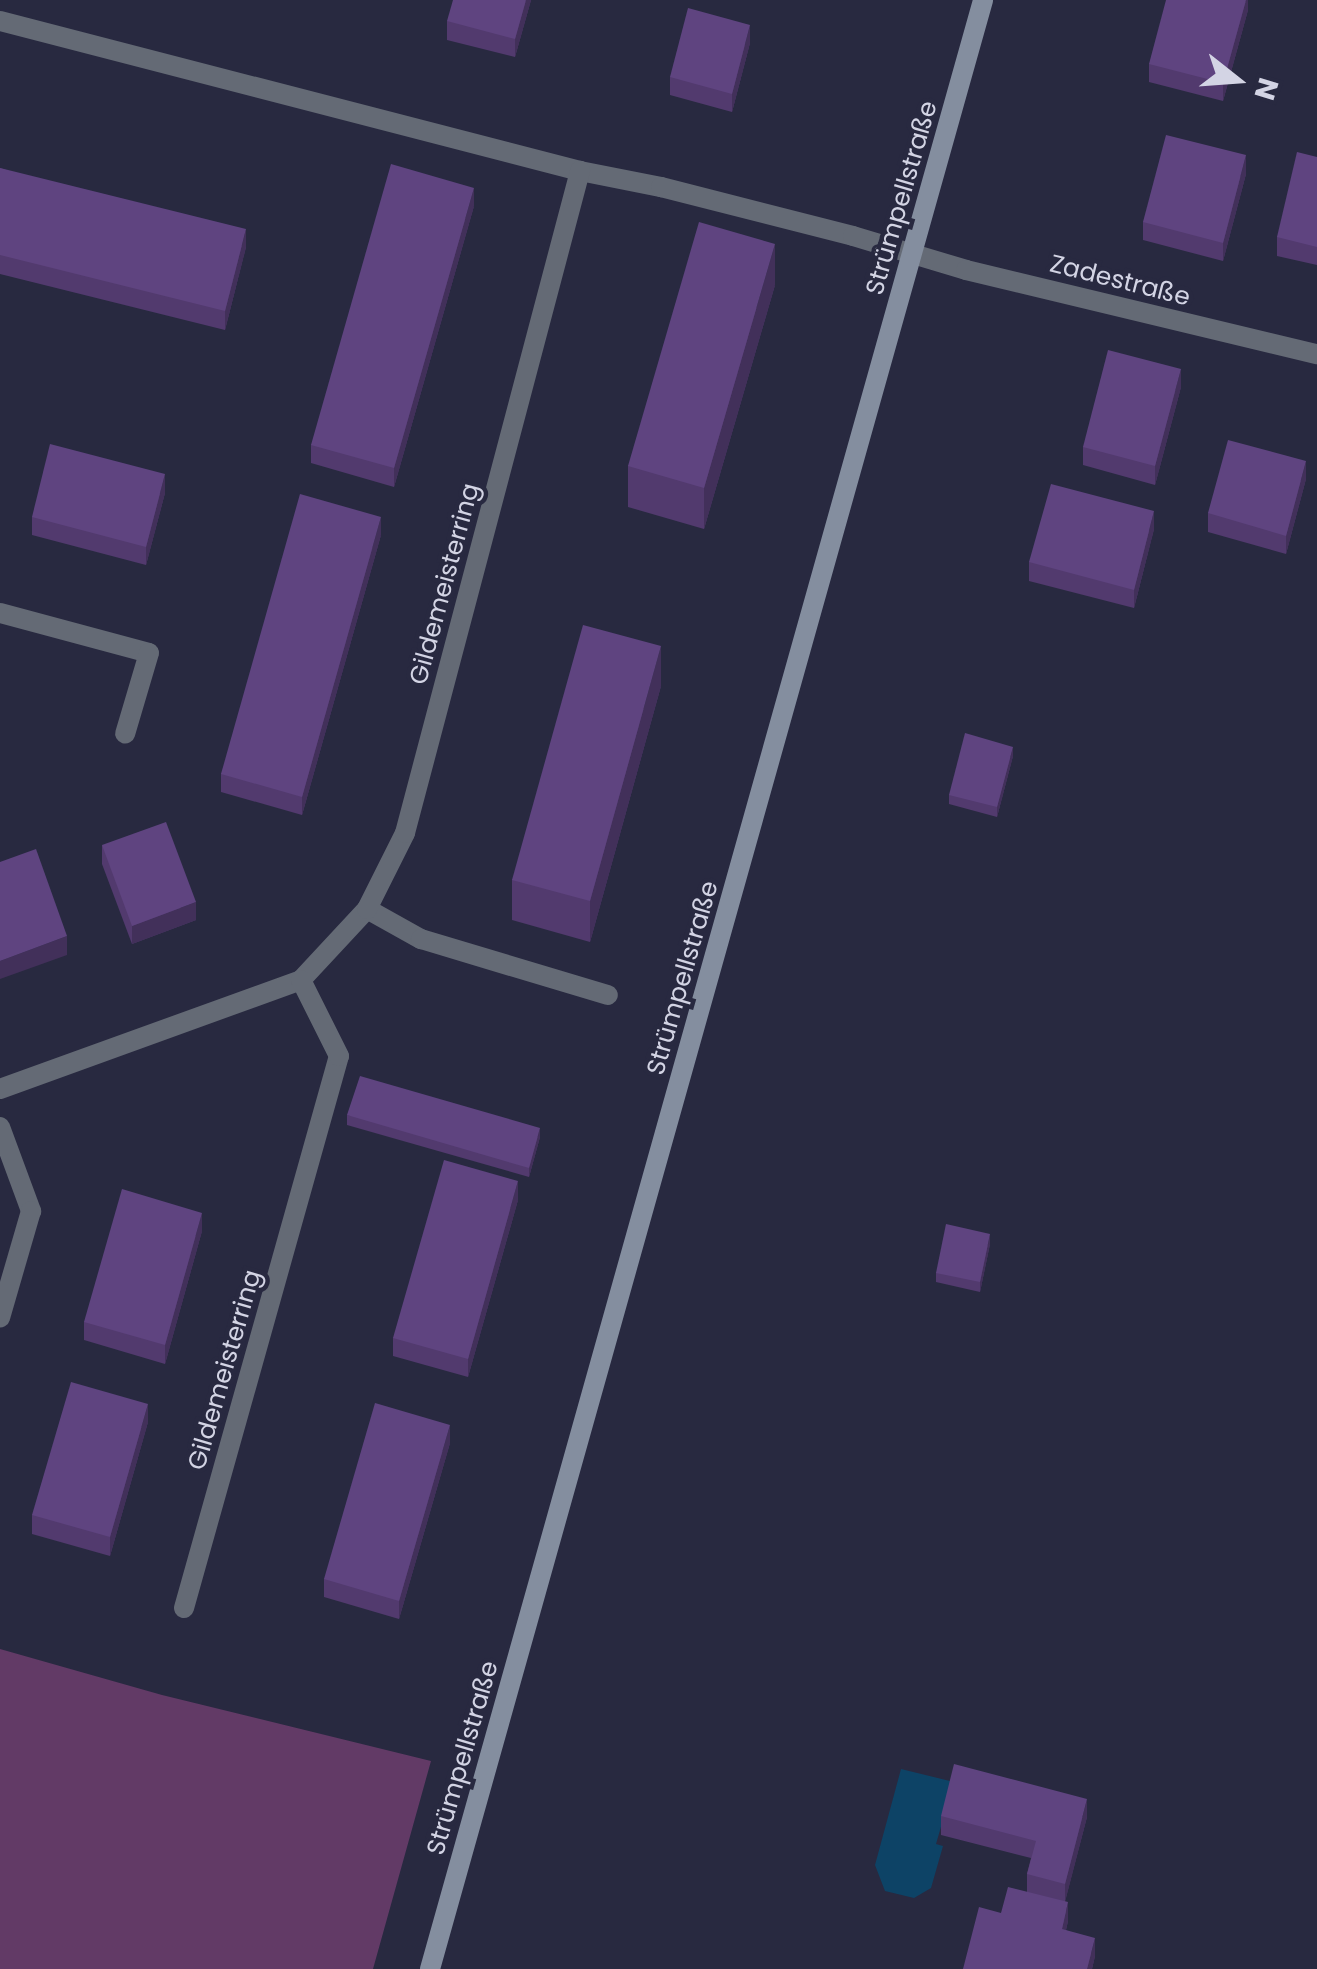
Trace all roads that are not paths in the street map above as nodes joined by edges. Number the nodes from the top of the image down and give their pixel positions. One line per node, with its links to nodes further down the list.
1 (983, 0): 4 (street, Strümpellstraße)
2 (0, 21): 3 (street)
3 (580, 172): 4 (street); 8 (street, Gildemeisterring)
4 (913, 252): 5 (street, Zadestraße); 15 (street, Strümpellstraße)
5 (1317, 354)
6 (0, 614): 7 (street)
7 (125, 734)
8 (367, 909): 9 (street, Gildemeisterring); 10 (street)
9 (301, 980): 11 (street, Gildemeisterring); 14 (street, Gildemeisterring)
10 (608, 995)
11 (0, 1089)
12 (0, 1126): 13 (street)
13 (0, 1318)
14 (184, 1608)
15 (430, 1969)

